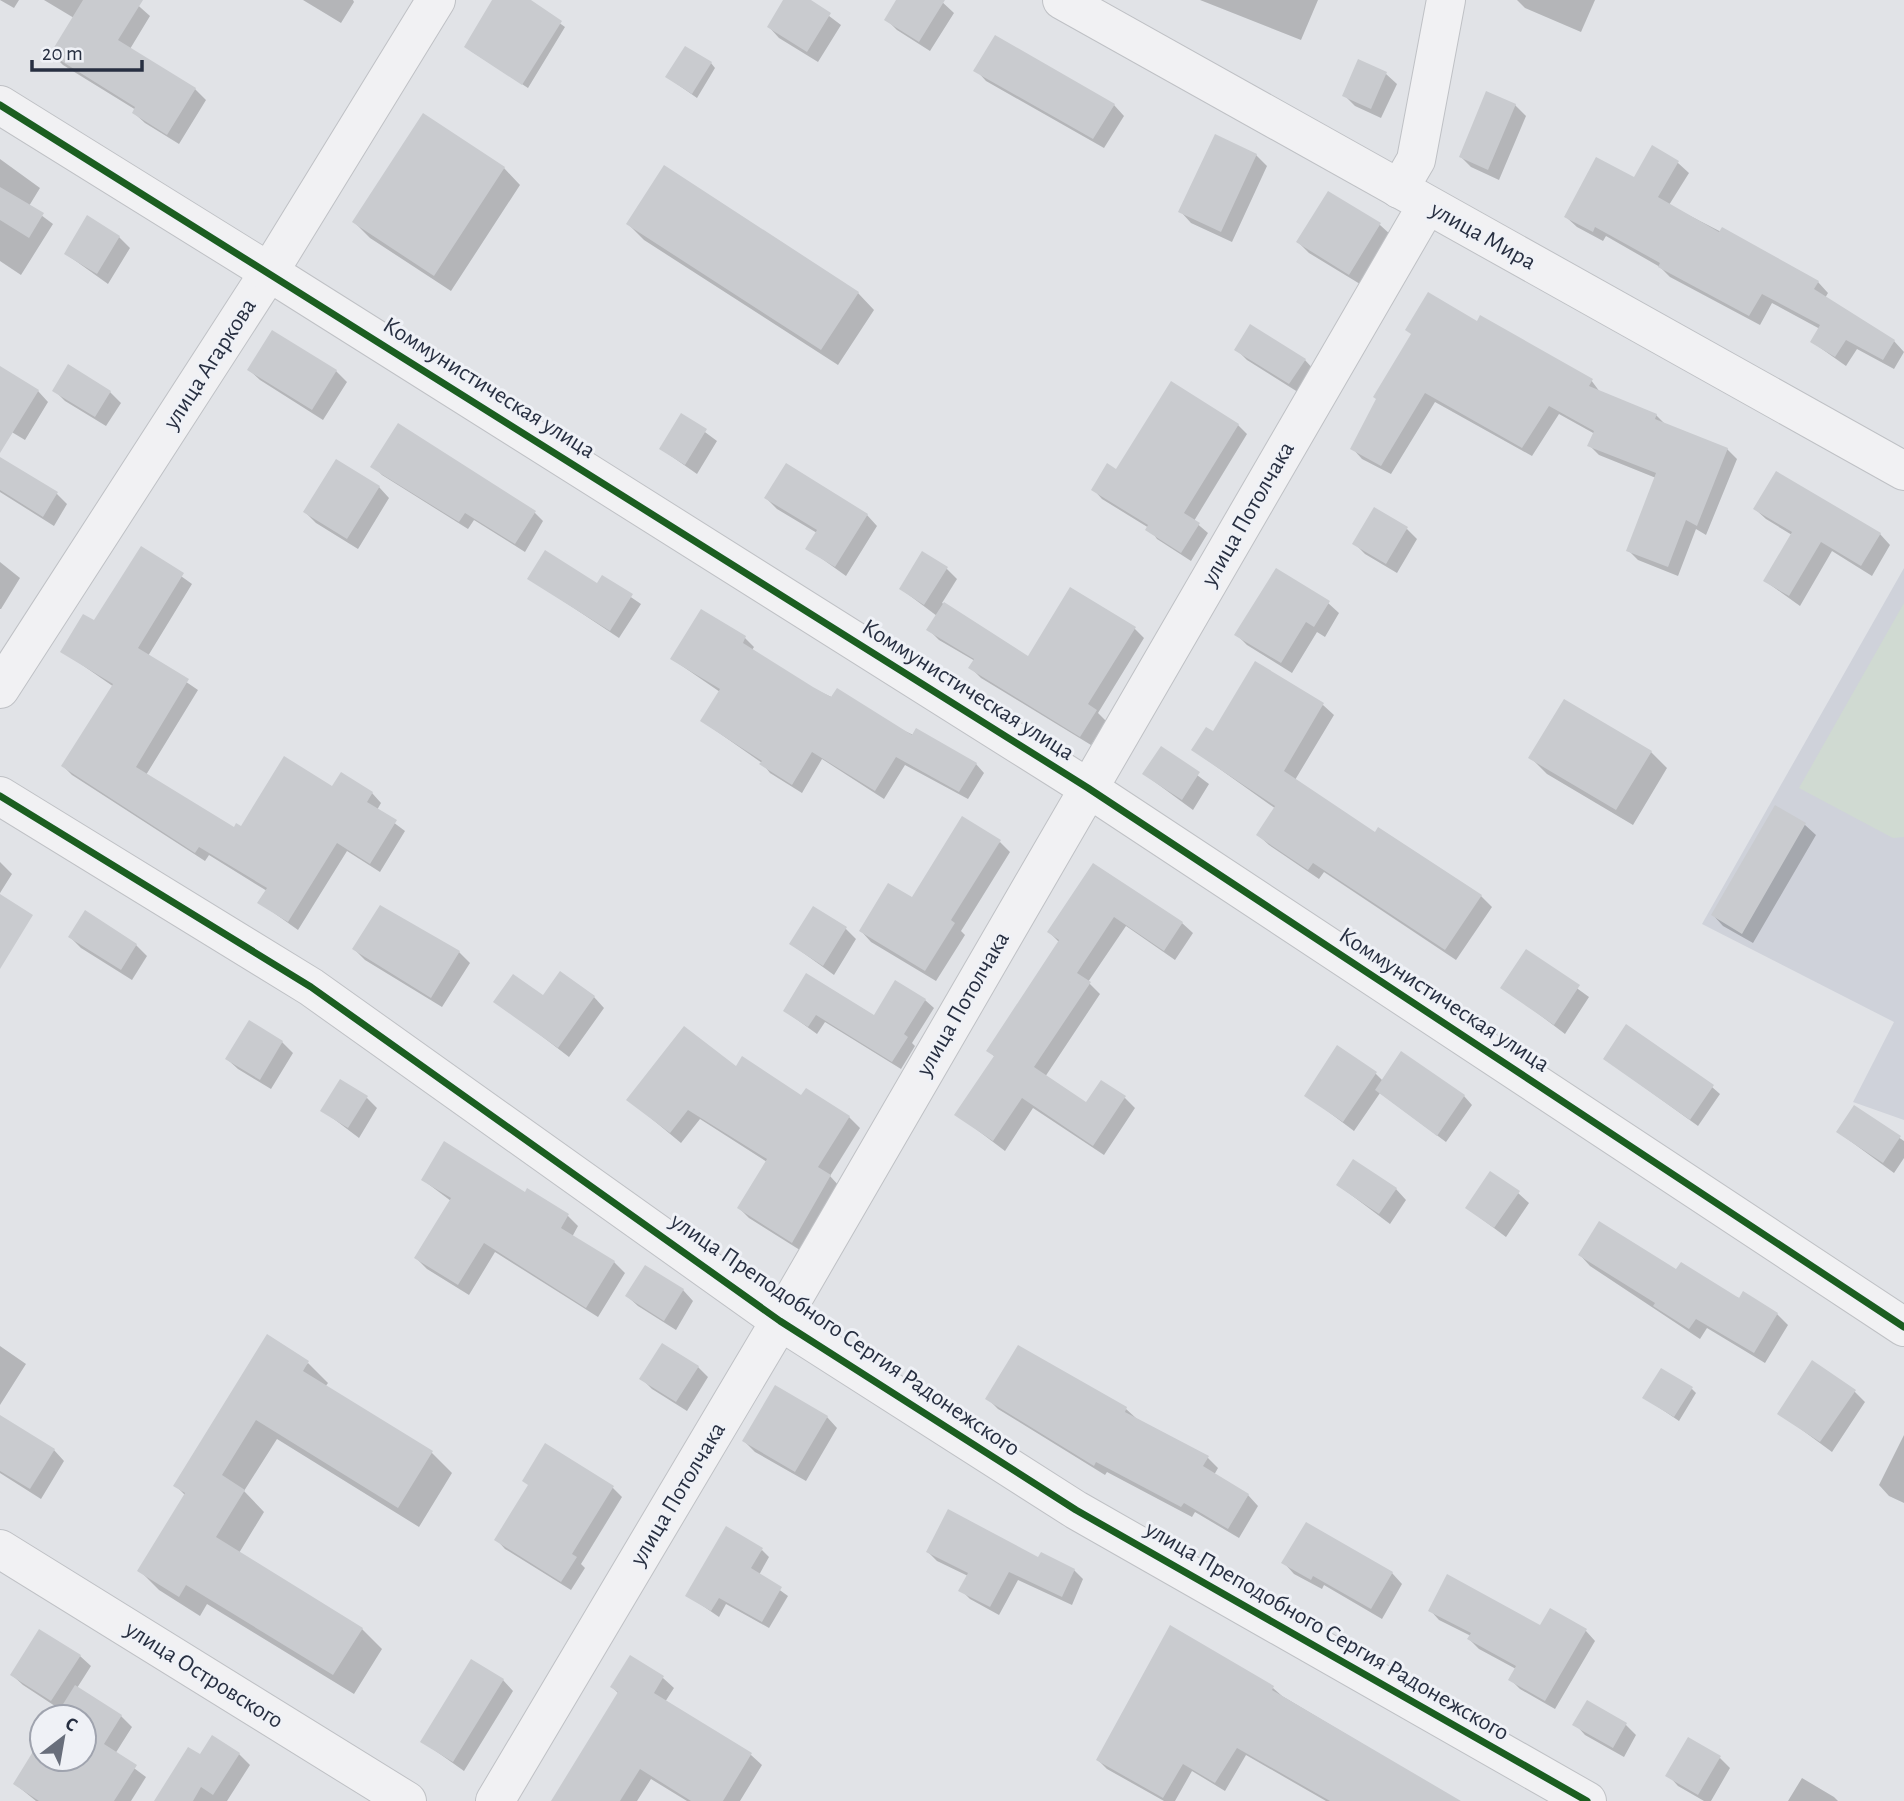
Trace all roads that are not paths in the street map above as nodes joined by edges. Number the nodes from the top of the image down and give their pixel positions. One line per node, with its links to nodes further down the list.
1 (436, 0): 6 (street, улица Агаркова)
2 (1062, 0): 5 (street, улица Мира)
3 (1446, 0): 5 (street, улица Потолчака)
4 (0, 105): 6 (street, Коммунистическая улица)
5 (1413, 197): 7 (street, улица Мира); 9 (street, улица Потолчака)
6 (269, 272): 8 (street, улица Агаркова); 9 (street, Коммунистическая улица)
7 (1904, 471)
8 (0, 689)
9 (1088, 788): 11 (street, улица Потолчака); 12 (street, Коммунистическая улица)
10 (0, 796): 11 (street, улица Преподобного Сергия Радонежского)
11 (780, 1321): 15 (street, улица Потолчака); 16 (street, улица Преподобного Сергия Радонежского)
12 (1904, 1328)
13 (0, 1549): 14 (street, улица Островского)
14 (407, 1801)
15 (495, 1801)
16 (1587, 1801)

